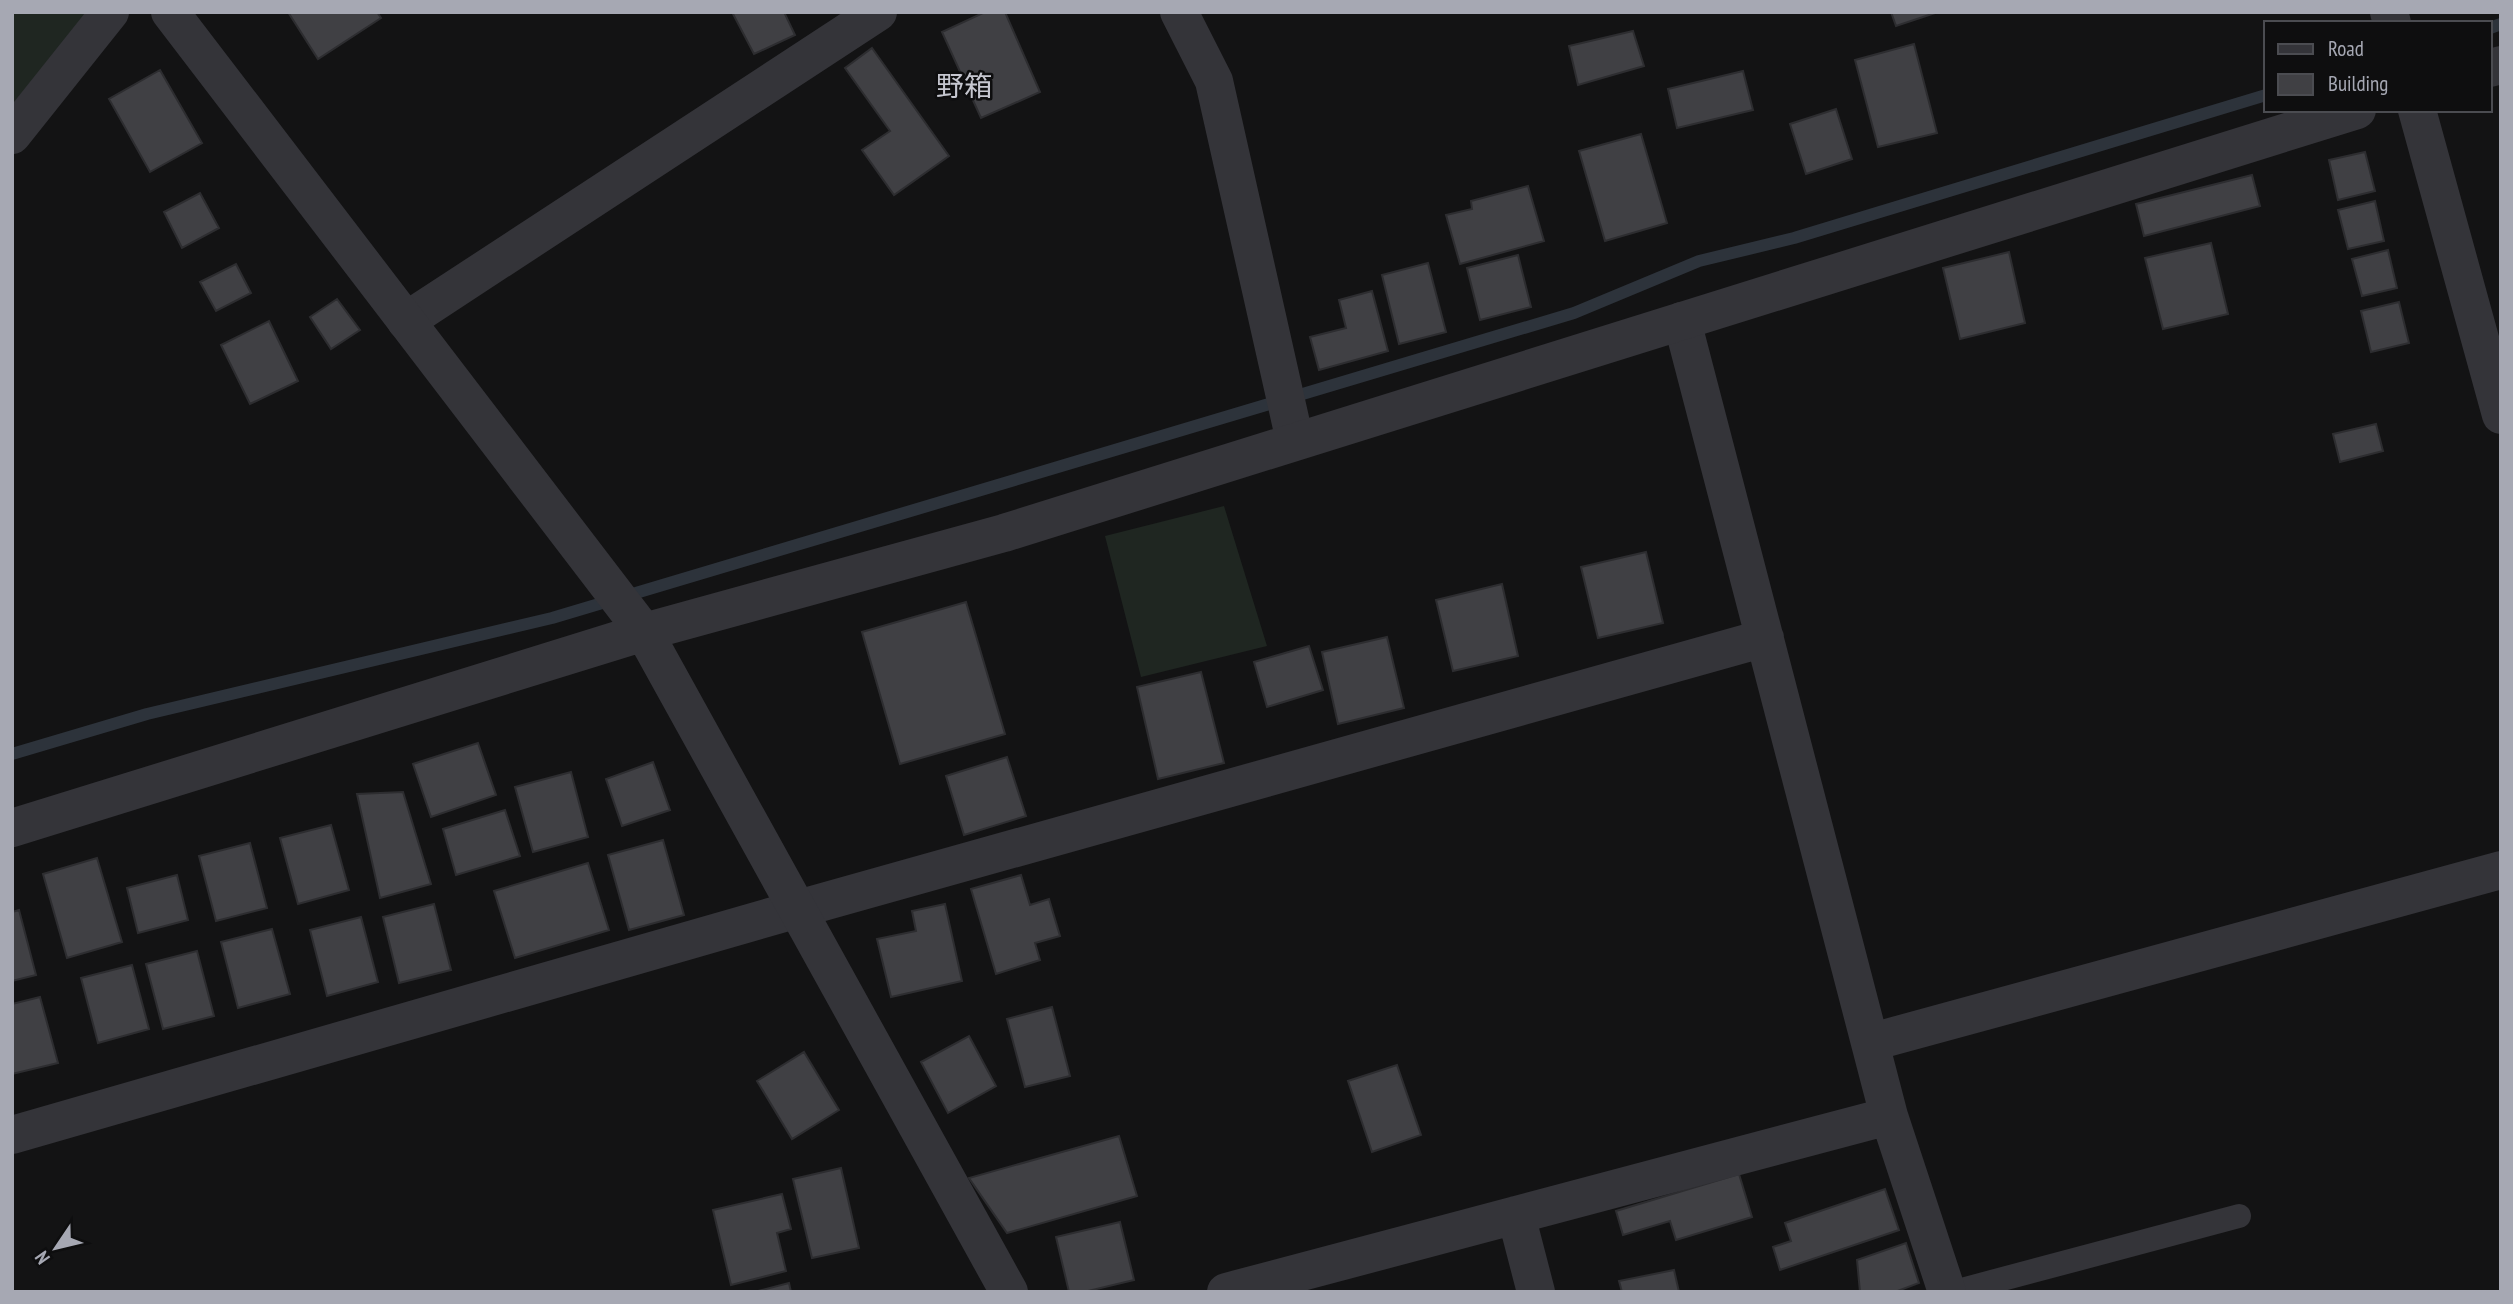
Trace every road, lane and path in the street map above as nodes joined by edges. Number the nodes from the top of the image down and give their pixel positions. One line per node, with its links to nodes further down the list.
1 (110, 12): 7 (street)
2 (170, 12): 8 (street)
3 (878, 12): 8 (street)
4 (1179, 12): 11 (street)
5 (2351, 112): 9 (street)
6 (2418, 112): 10 (street)
7 (12, 135)
8 (406, 321): 12 (street)
9 (1682, 321): 11 (street); 13 (street)
10 (2501, 415)
11 (1295, 441): 12 (street)
12 (644, 632): 14 (street); 16 (street)
13 (1765, 638): 16 (street); 17 (street)
14 (12, 828)
15 (2501, 870): 17 (street)
16 (798, 909): 19 (street); 22 (street)
17 (1872, 1042): 18 (street)
18 (1889, 1116): 20 (street); 25 (street)
19 (12, 1135)
20 (1516, 1214): 23 (street); 24 (street)
21 (2239, 1216): 26 (lane)
22 (1009, 1292)
23 (1226, 1292)
24 (1536, 1292)
25 (1947, 1292)
26 (1954, 1292)

